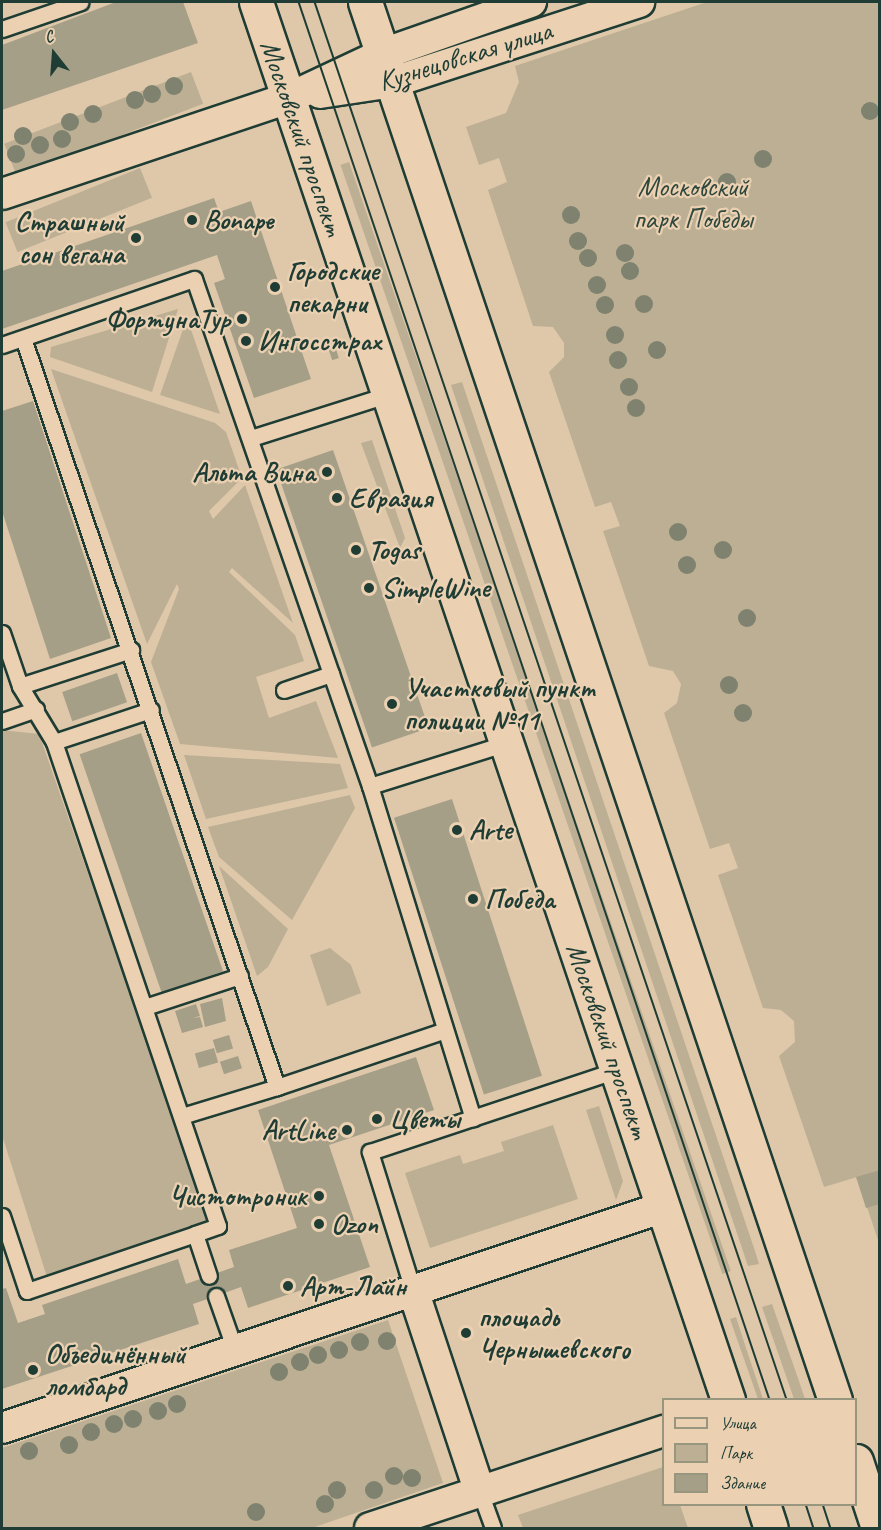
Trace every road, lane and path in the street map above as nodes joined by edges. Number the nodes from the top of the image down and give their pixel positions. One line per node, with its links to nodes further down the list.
1 (81, 2): 6 (lane)
2 (256, 2): 8 (main road, Московский проспект)
3 (365, 2): 7 (main road)
4 (531, 2): 7 (street, Кузнецовская улица)
5 (639, 2): 7 (street, Кузнецовская улица)
6 (2, 29)
7 (388, 68): 8 (street, Кузнецовская улица); 41 (main road)
8 (289, 98): 9 (street, Кузнецовская улица); 12 (main road, Московский проспект)
9 (2, 194)
10 (23, 338): 11 (lane); 13 (lane); 15 (lane)
11 (2, 345)
12 (390, 394): 13 (lane); 23 (main road, Московский проспект)
13 (251, 438): 16 (lane)
14 (2, 633): 17 (lane)
15 (131, 650): 17 (lane); 20 (lane)
16 (331, 674): 18 (lane); 24 (lane)
17 (20, 686): 19 (lane)
18 (284, 690)
19 (36, 709): 21 (lane); 22 (lane)
20 (151, 710): 22 (lane); 25 (lane)
21 (2, 721)
22 (54, 742): 26 (lane)
23 (507, 744): 24 (lane); 28 (main road, Московский проспект)
24 (370, 786): 27 (lane)
25 (240, 976): 26 (lane); 29 (lane)
26 (145, 1007): 30 (lane)
27 (445, 1030): 29 (lane); 31 (lane)
28 (617, 1070): 31 (lane); 32 (main road, Московский проспект)
29 (277, 1087): 30 (lane)
30 (182, 1116): 34 (lane)
31 (473, 1118): 37 (lane)
32 (664, 1207): 37 (street); 40 (main road, Московский проспект)
33 (2, 1216): 35 (lane)
34 (195, 1234): 35 (lane); 36 (lane)
35 (9, 1262)
36 (209, 1276)
37 (413, 1290): 39 (street); 45 (street)
38 (216, 1296): 39 (lane)
39 (235, 1350): 42 (street)
40 (727, 1398)
41 (834, 1398)
42 (2, 1428)
43 (662, 1431): 45 (street)
44 (857, 1467): 50 (main road)
45 (480, 1492): 47 (street); 48 (lane)
46 (764, 1506): 49 (main road)
47 (370, 1528)
48 (493, 1528)
49 (771, 1528)
50 (878, 1528)

